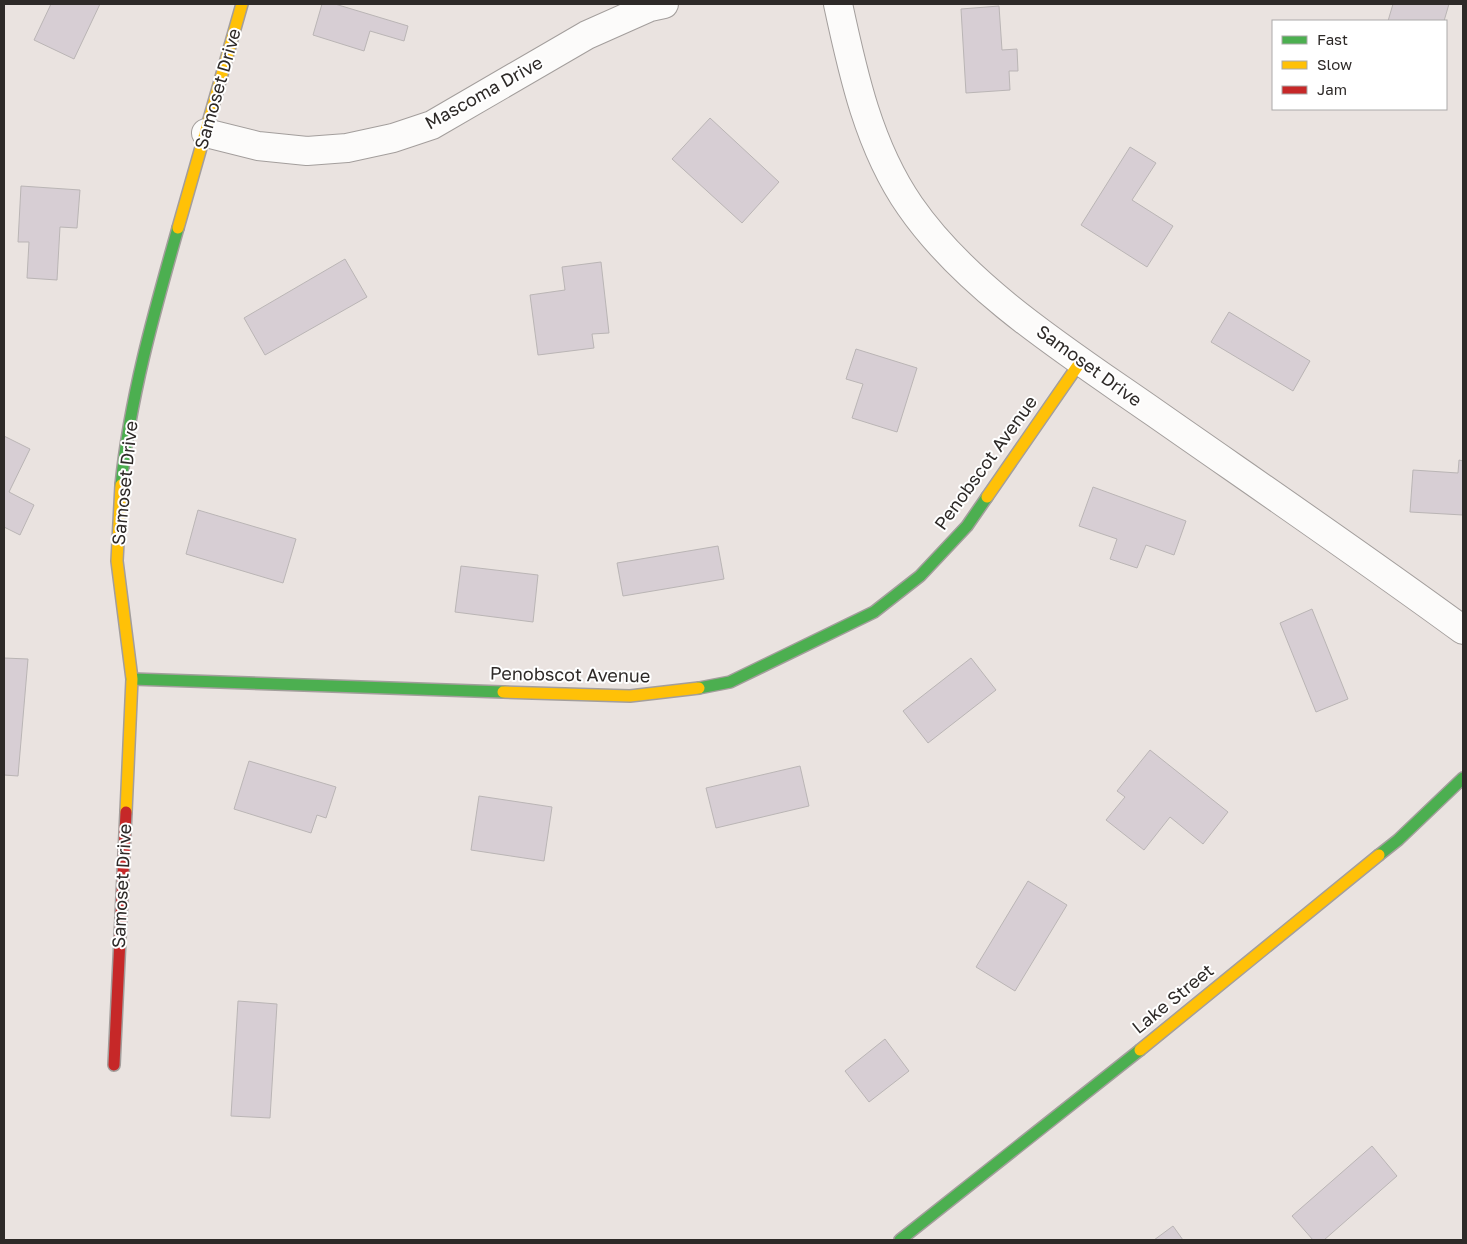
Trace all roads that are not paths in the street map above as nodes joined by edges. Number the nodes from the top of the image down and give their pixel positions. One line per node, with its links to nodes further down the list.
1 (242, 4): 4 (street, Samoset Drive)
2 (664, 4): 4 (street, Mascoma Drive)
3 (838, 4): 5 (street, Samoset Drive)
4 (206, 133): 7 (street, Samoset Drive)
5 (1081, 361): 6 (street, Samoset Drive); 7 (street, Penobscot Avenue)
6 (1463, 630)
7 (132, 679): 9 (street, Samoset Drive)
8 (1463, 778): 10 (street, Lake Street)
9 (114, 1065)
10 (900, 1240)

